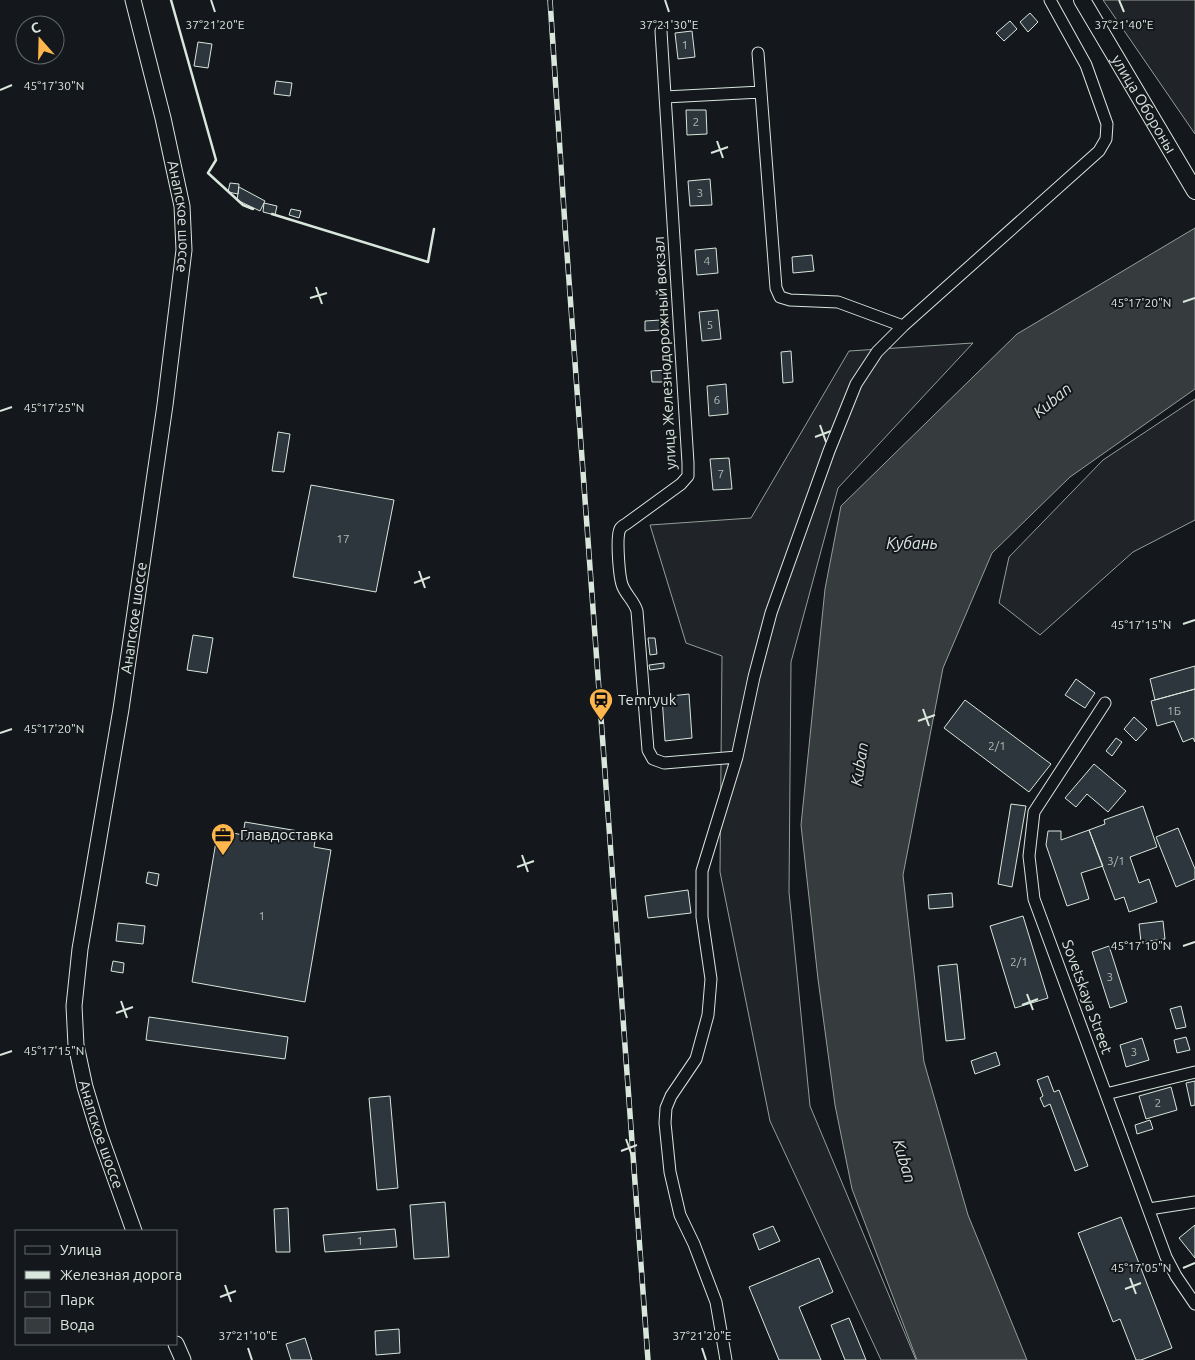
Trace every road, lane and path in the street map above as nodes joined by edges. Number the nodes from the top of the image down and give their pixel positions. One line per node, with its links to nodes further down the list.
1 (133, 0): 16 (street, Анапское шоссе)
2 (1050, 0): 9 (street)
3 (1082, 0): 8 (main road, улица Обороны)
4 (661, 31): 7 (street, улица Железнодорожный вокзал)
5 (758, 53): 6 (street)
6 (761, 92): 7 (street); 9 (street)
7 (665, 97): 11 (street, улица Железнодорожный вокзал)
8 (1192, 187)
9 (903, 326): 11 (street)
10 (1105, 703): 13 (street, Sovetskaya Street)
11 (737, 757): 20 (street)
12 (1195, 1072): 13 (street)
13 (1106, 1094): 15 (street, Sovetskaya Street)
14 (1195, 1202): 15 (street)
15 (1149, 1209): 17 (street, Sovetskaya Street)
16 (134, 1230)
17 (1195, 1304)
18 (176, 1345): 19 (street)
19 (182, 1360)
20 (726, 1360)

